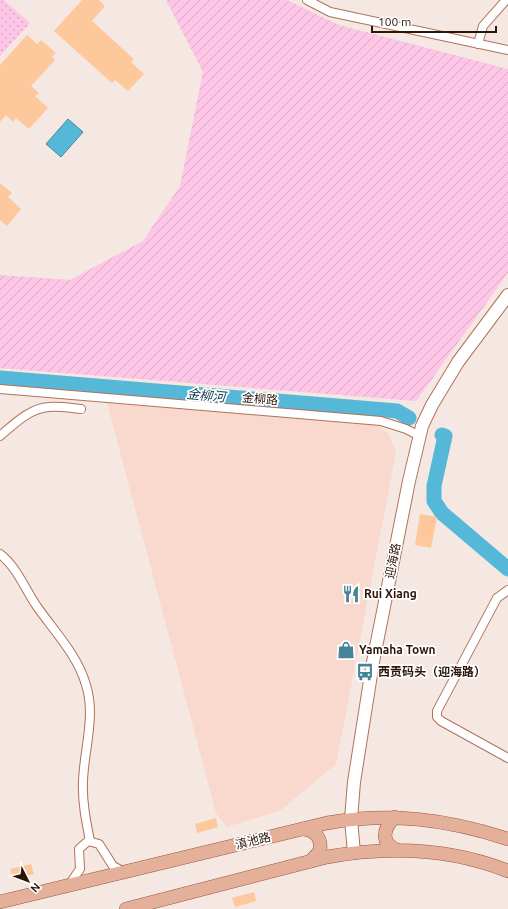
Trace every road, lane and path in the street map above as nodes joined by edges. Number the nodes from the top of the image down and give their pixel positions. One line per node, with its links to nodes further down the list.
1 (307, 0): 3 (street)
2 (506, 0): 3 (street)
3 (478, 44): 4 (street)
4 (508, 50)
5 (506, 302): 9 (street, 迎海路)
6 (0, 389): 9 (street, 金柳路)
7 (81, 409): 8 (street)
8 (0, 436)
9 (420, 436): 14 (street, 迎海路)
10 (0, 554): 17 (street)
11 (508, 590): 12 (street)
12 (508, 758)
13 (395, 817): 14 (main road, 滇池路); 16 (main road, 滇池路); 18 (main road)
14 (351, 819): 15 (main road, 滇池路); 19 (street, 迎海路)
15 (303, 829): 20 (main road); 22 (main road, 滇池路)
16 (508, 839)
17 (90, 841): 22 (street); 23 (street)
18 (397, 850): 19 (main road); 21 (main road)
19 (354, 853): 20 (main road)
20 (311, 861): 25 (main road)
21 (508, 872)
22 (127, 873): 23 (main road, 滇池路)
23 (68, 887): 24 (main road, 滇池路)
24 (0, 902)
25 (126, 909)

